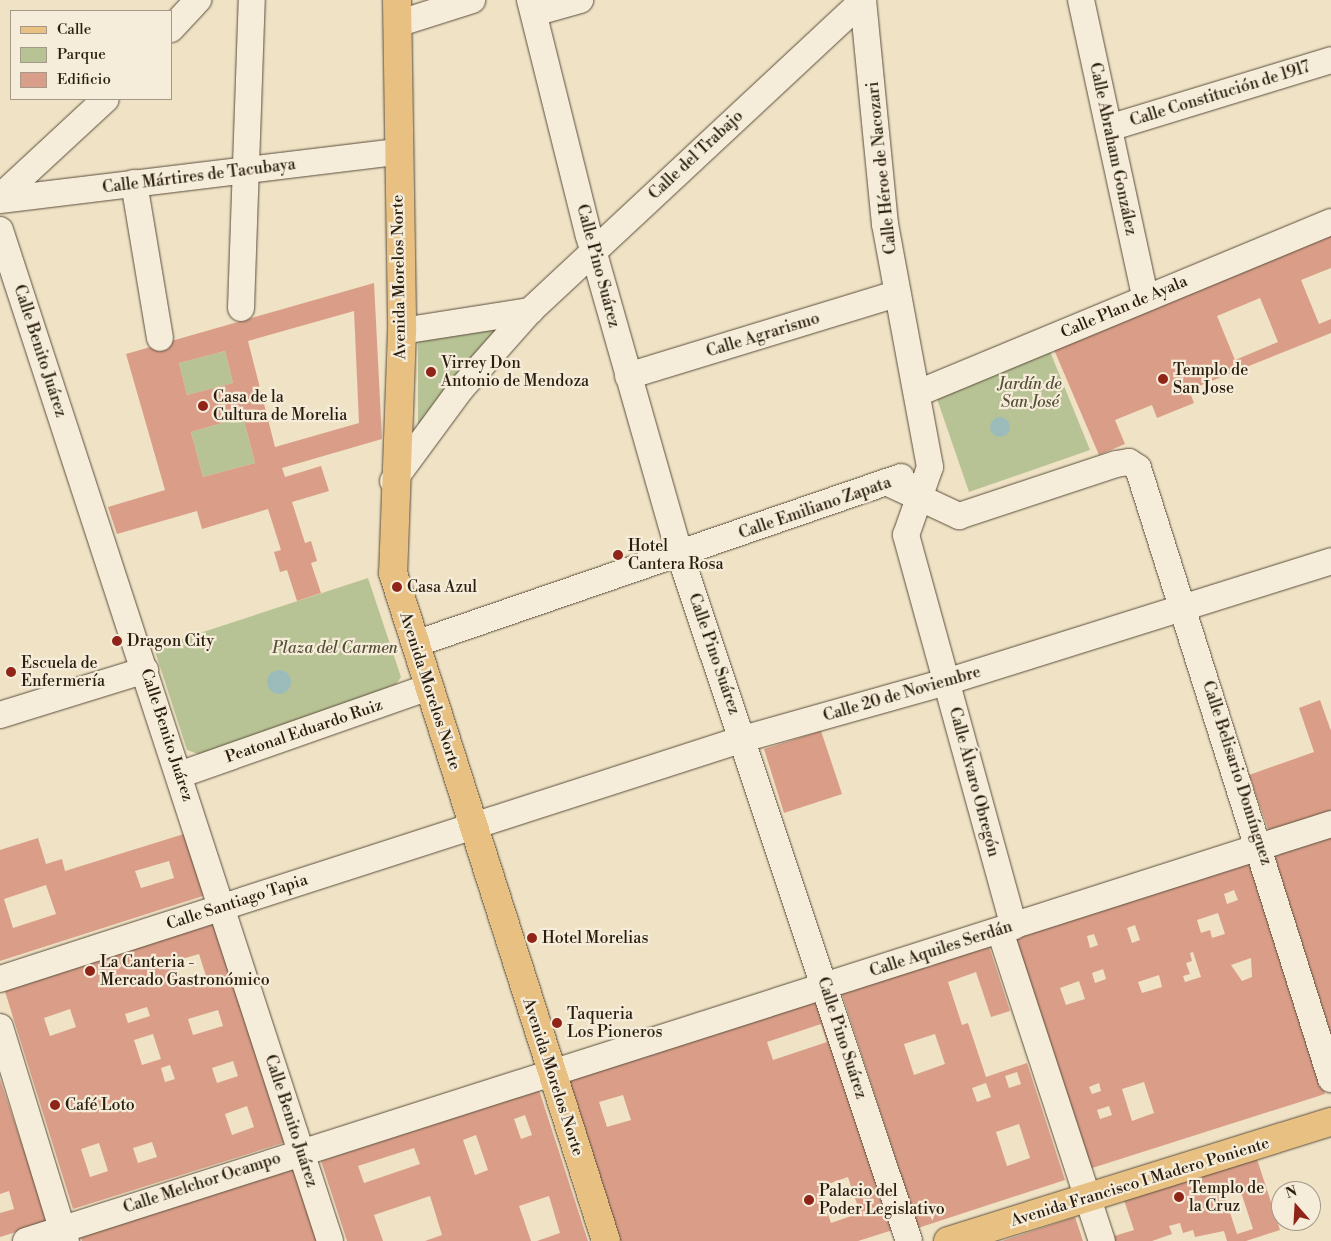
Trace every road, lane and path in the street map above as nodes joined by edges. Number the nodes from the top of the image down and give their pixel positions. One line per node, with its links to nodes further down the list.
1 (198, 0): 9 (street)
2 (252, 0): 14 (street)
3 (472, 0): 8 (street)
4 (580, 0): 7 (street)
5 (863, 0): 19 (street, Calle del Trabajo); 20 (street, Calle Héroe de Nacozari)
6 (1081, 0): 12 (street, Calle Abraham González)
7 (532, 6): 19 (street, Calle Pino Suárez)
8 (397, 12): 13 (main road, Avenida Morelos Norte)
9 (172, 27)
10 (1331, 60): 12 (street, Calle Constitución de 1917)
11 (105, 100): 16 (street)
12 (1109, 128): 21 (street, Calle Abraham González)
13 (397, 152): 14 (street, Calle Mártires de Tacubaya); 24 (main road, Avenida Morelos Norte)
14 (248, 170): 15 (street, Calle Mártires de Tacubaya); 22 (street)
15 (134, 183): 16 (street, Calle Mártires de Tacubaya); 25 (street)
16 (0, 199)
17 (1331, 222): 21 (street, Calle Plan de Ayala)
18 (0, 230): 36 (street, Calle Benito Juárez)
19 (594, 250): 23 (street, Calle del Trabajo); 26 (street, Calle Pino Suárez)
20 (897, 294): 26 (street, Calle Agrarismo); 27 (street, Calle Héroe de Nacozari)
21 (1145, 297): 27 (street, Calle Plan de Ayala)
22 (241, 308)
23 (530, 311): 24 (street); 29 (street, Calle del Trabajo)
24 (402, 331): 29 (main road, Avenida Morelos Norte)
25 (160, 338)
26 (628, 376): 32 (street, Calle Pino Suárez)
27 (918, 394): 28 (street, Calle Héroe de Nacozari)
28 (930, 467): 30 (street, Calle Emiliano Zapata); 31 (street, Calle Álvaro Obregón)
29 (393, 481): 35 (main road, Avenida Morelos Norte)
30 (886, 482): 31 (street); 32 (street, Calle Emiliano Zapata)
31 (920, 498): 34 (street, Calle Belisario Domínguez); 37 (street, Calle Álvaro Obregón)
32 (680, 555): 35 (street, Calle Emiliano Zapata); 40 (street, Calle Pino Suárez)
33 (1331, 561): 34 (street, Calle 20 de Noviembre)
34 (1184, 608): 37 (street, Calle 20 de Noviembre); 44 (street, Calle Belisario Domínguez)
35 (415, 644): 38 (main road, Avenida Morelos Norte)
36 (145, 670): 39 (street); 41 (street, Calle Benito Juárez)
37 (946, 682): 40 (street, Calle 20 de Noviembre); 46 (street, Calle Álvaro Obregón)
38 (429, 687): 41 (street, Peatonal Eduardo Ruiz); 43 (main road, Avenida Morelos Norte)
39 (0, 715)
40 (743, 740): 43 (street, Calle 20 de Noviembre); 48 (street, Calle Pino Suárez)
41 (179, 775): 45 (street, Calle Benito Juárez)
42 (1331, 824): 44 (street, Calle Aquiles Serdán)
43 (474, 826): 45 (street, Calle Santiago Tapia); 50 (main road, Avenida Morelos Norte)
44 (1261, 848): 46 (street, Calle Aquiles Serdán); 51 (street, Calle Belisario Domínguez)
45 (222, 906): 47 (street, Calle Santiago Tapia); 53 (street, Calle Benito Juárez)
46 (1007, 928): 48 (street, Calle Aquiles Serdán); 54 (street, Calle Álvaro Obregón)
47 (0, 979)
48 (825, 985): 50 (street, Calle Aquiles Serdán); 59 (street, Calle Pino Suárez)
49 (0, 1027): 55 (street)
50 (551, 1070): 53 (street, Calle Melchor Ocampo); 58 (main road, Avenida Morelos Norte)
51 (1331, 1079)
52 (1331, 1122): 54 (main road, Avenida Francisco I Madero Poniente)
53 (300, 1150): 55 (street, Calle Melchor Ocampo); 57 (street, Calle Benito Juárez)
54 (1089, 1198): 60 (main road, Avenida Francisco I Madero Poniente); 61 (street, Calle Álvaro Obregón)
55 (65, 1235): 56 (street, Calle Melchor Ocampo)
56 (26, 1241)
57 (330, 1241)
58 (606, 1241)
59 (909, 1241)
60 (948, 1241)
61 (1102, 1241)

